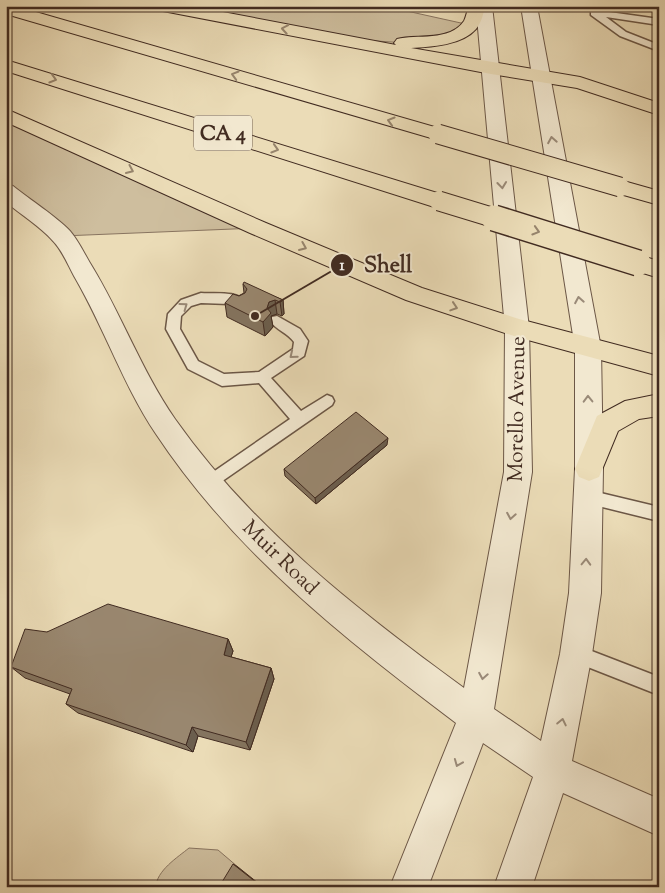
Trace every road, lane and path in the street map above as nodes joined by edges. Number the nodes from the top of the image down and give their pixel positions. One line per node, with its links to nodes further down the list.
1 (163, 6): 7 (highway, one-way to 1)
2 (477, 6): 7 (highway)
3 (484, 6): 10 (street, Morello Avenue)
4 (529, 6): 11 (street)
5 (6, 9): 15 (highway, one-way to 5, bridge)
6 (659, 22): 8 (lane)
7 (333, 38): 10 (highway)
8 (659, 48)
9 (6, 65): 16 (highway, CA 4, one-way to 16, bridge)
10 (491, 69): 11 (highway); 19 (street, Morello Avenue, one-way to 19)
11 (541, 77): 12 (highway); 20 (street, one-way to 11)
12 (659, 109)
13 (6, 115): 19 (highway, one-way to 19)
14 (6, 191): 27 (street, Muir Road)
15 (659, 198)
16 (648, 266)
17 (240, 303): 22 (lane, one-way to 17)
18 (277, 321): 22 (lane, one-way to 22)
19 (516, 328): 20 (highway); 31 (street, Morello Avenue, one-way to 31)
20 (588, 348): 21 (highway); 26 (street, one-way to 20)
21 (659, 366)
22 (262, 377): 25 (lane)
23 (327, 401): 25 (lane)
24 (659, 405): 26 (highway)
25 (300, 420): 27 (lane)
26 (589, 483): 28 (lane); 29 (street, one-way to 26)
27 (208, 484): 31 (street, Muir Road)
28 (659, 514)
29 (576, 654): 30 (lane); 32 (street, one-way to 29)
30 (659, 686)
31 (476, 717): 32 (street, Muir Road); 34 (street, Morello Avenue, one-way to 34)
32 (553, 770): 33 (street, Muir Road); 35 (street)
33 (659, 818)
34 (409, 887)
35 (513, 887)

